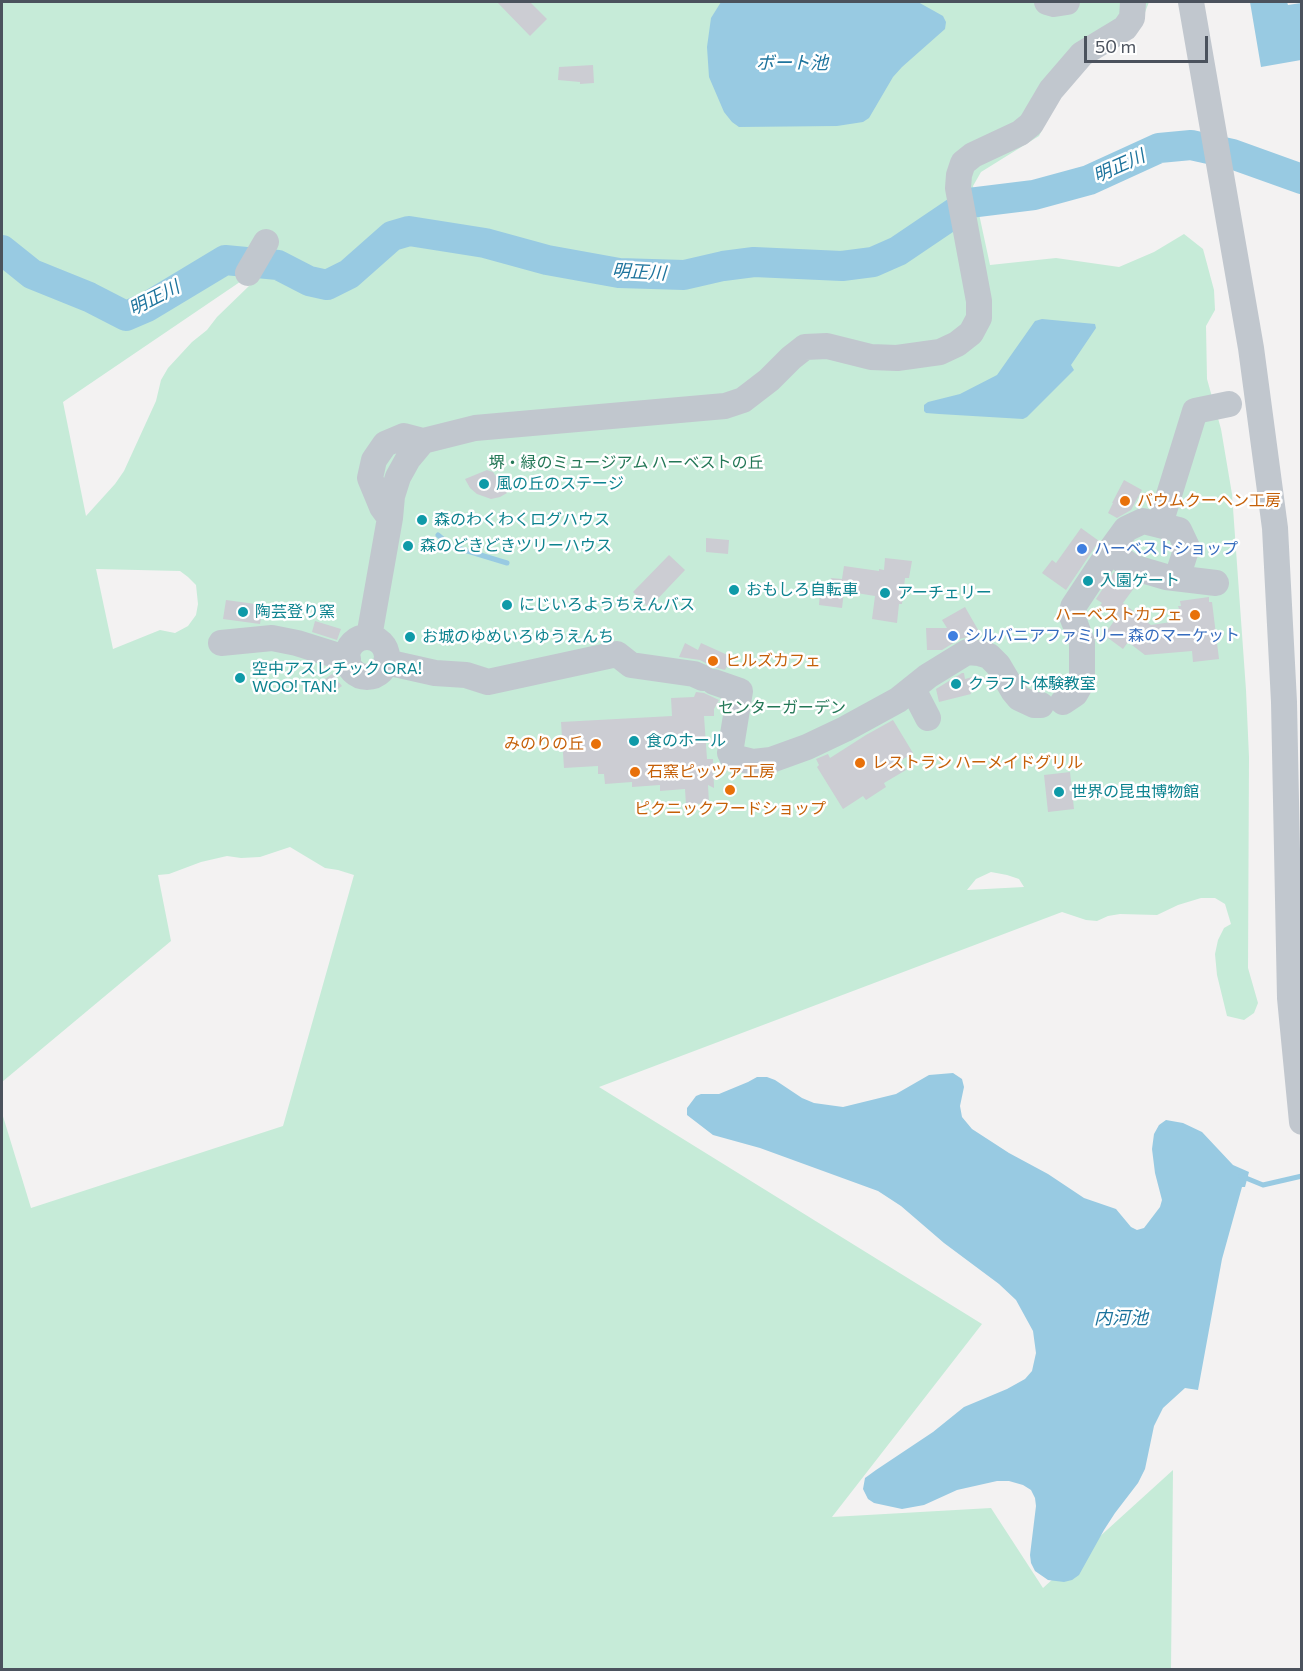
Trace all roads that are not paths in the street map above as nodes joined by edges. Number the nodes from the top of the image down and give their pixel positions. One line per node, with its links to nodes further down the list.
1 (1047, 2): 2 (street)
2 (1067, 2)
3 (1132, 2): 12 (street)
4 (1191, 2): 18 (street)
5 (266, 242): 6 (street)
6 (248, 273)
7 (1229, 404): 8 (street)
8 (1160, 524): 9 (street); 10 (street)
9 (1110, 551): 10 (street); 16 (street)
10 (1178, 578): 11 (street)
11 (1216, 583)
12 (369, 637): 14 (street); 15 (street)
13 (221, 644): 14 (street)
14 (348, 659): 15 (street)
15 (386, 662): 16 (street)
16 (913, 689): 17 (street)
17 (928, 718)
18 (1301, 1121)

